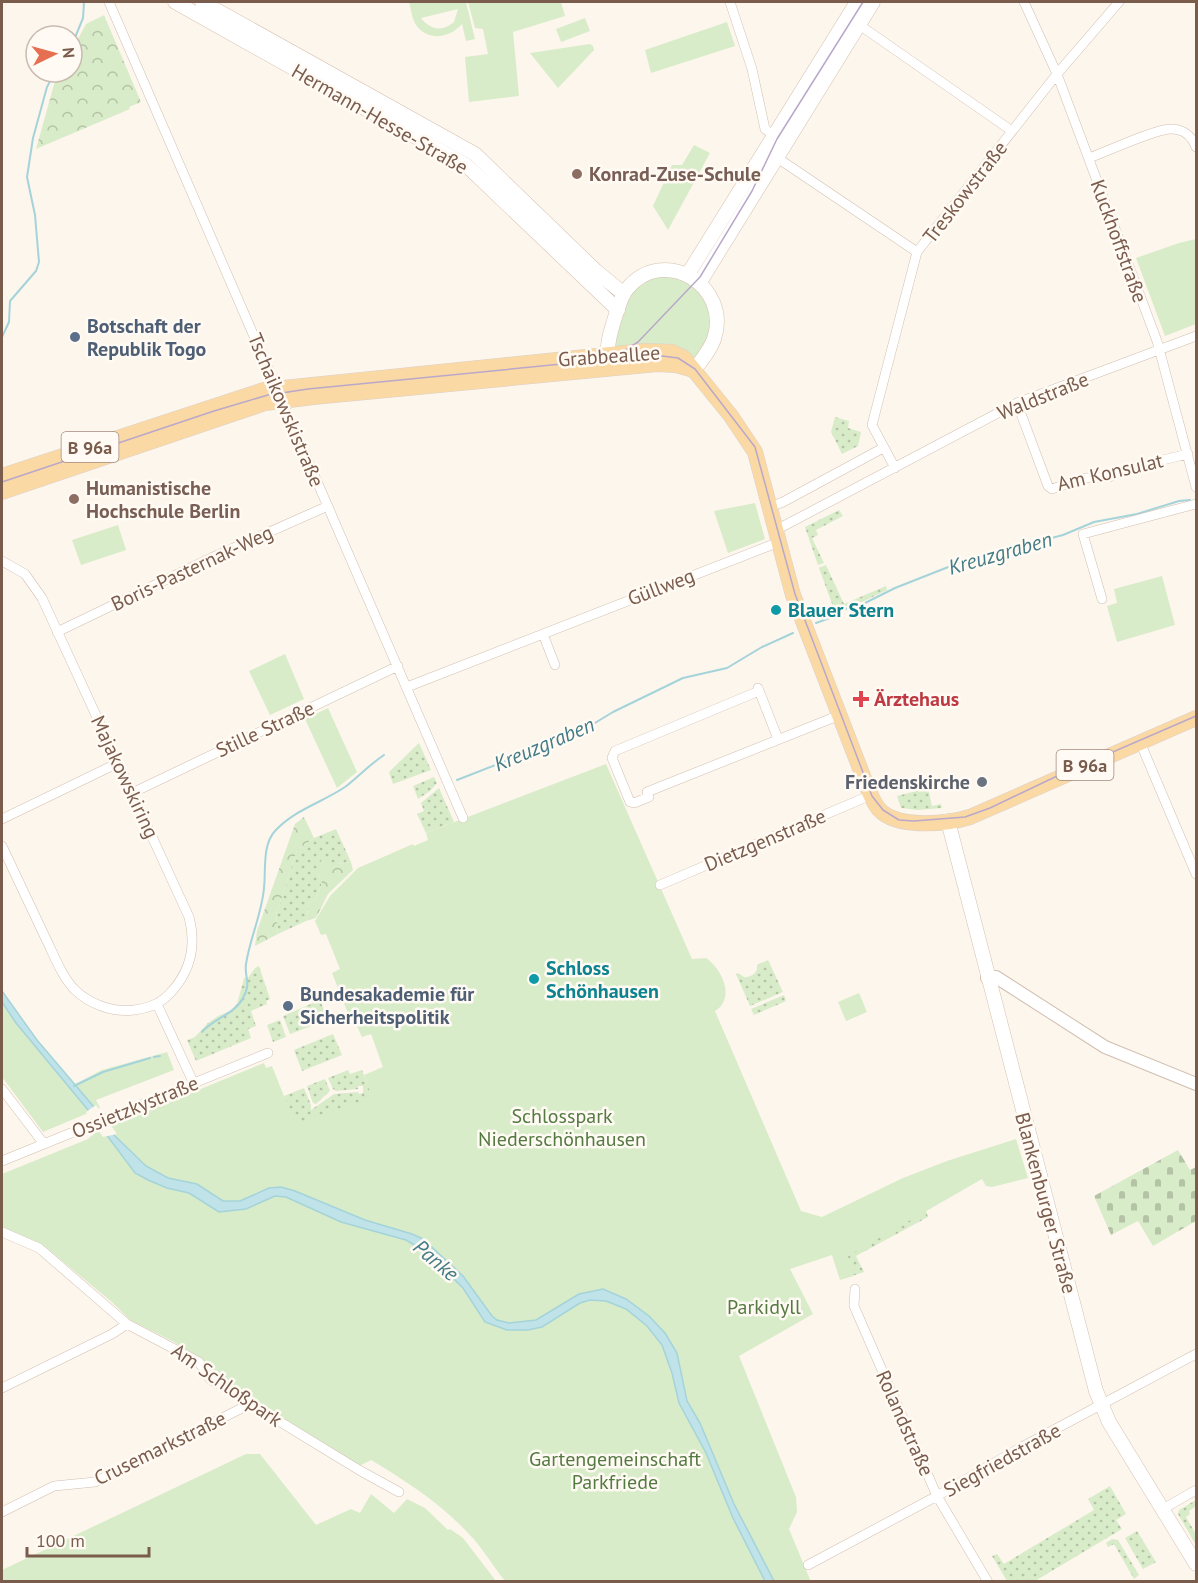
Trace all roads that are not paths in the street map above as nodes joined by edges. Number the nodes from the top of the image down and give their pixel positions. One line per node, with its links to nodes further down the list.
1 (109, 2): 24 (street, Tschaikowskistraße)
2 (175, 2): 19 (main road, Hermann-Hesse-Straße)
3 (202, 2): 18 (main road, Hermann-Hesse-Straße)
4 (730, 2): 12 (street)
5 (856, 2): 12 (main road)
6 (873, 2): 9 (main road)
7 (1024, 2): 10 (street, Kuckhoffstraße)
8 (1119, 2): 10 (street, Treskowstraße)
9 (858, 24): 11 (street); 14 (main road)
10 (1057, 74): 11 (street, Treskowstraße); 15 (street, Kuckhoffstraße)
11 (1012, 131): 16 (street, Treskowstraße)
12 (773, 135): 14 (street); 17 (main road)
13 (1197, 147): 15 (street)
14 (776, 157): 16 (street); 17 (main road)
15 (1089, 159): 21 (street, Kuckhoffstraße)
16 (917, 252): 26 (street, Treskowstraße)
17 (694, 278): 18 (main road); 23 (main road)
18 (624, 294): 19 (main road)
19 (618, 310): 22 (main road)
20 (1197, 336): 21 (street, Waldstraße)
21 (1160, 350): 25 (street, Waldstraße); 27 (street, Kuckhoffstraße)
22 (609, 361): 23 (main road, Grabbeallee); 24 (main road, Grabbeallee / B 96a)
23 (694, 370): 34 (main road, B 96a)
24 (279, 394): 29 (main road, Grabbeallee / B 96a); 31 (main road, Grabbeallee / B 96a); 33 (street, Tschaikowskistraße)
25 (1017, 403): 27 (street, Am Konsulat); 28 (street, Waldstraße)
26 (883, 448): 28 (street); 34 (street)
27 (1188, 454): 30 (street, Kuckhoffstraße)
28 (895, 468): 35 (street, Waldstraße)
29 (2, 476)
30 (1197, 488)
31 (2, 492)
32 (1197, 504): 37 (street)
33 (328, 506): 38 (street, Boris-Pasternak-Weg); 41 (street, Tschaikowskistraße)
34 (770, 507): 35 (main road, B 96a)
35 (777, 536): 39 (street, Güllweg); 43 (main road, B 96a)
36 (2, 561): 38 (street, Majakowskiring)
37 (1102, 599)
38 (57, 632): 47 (street, Majakowskiring)
39 (543, 634): 40 (street); 42 (street, Güllweg)
40 (555, 665)
41 (398, 666): 42 (street, Tschaikowskistraße); 49 (street, Stille Straße)
42 (407, 687): 50 (street, Tschaikowskistraße)
43 (840, 715): 45 (street); 48 (main road, B 96a)
44 (1197, 718): 46 (main road, B 96a)
45 (778, 739): 45 (street)
46 (1140, 742): 52 (main road, B 96a); 54 (street)
47 (118, 763): 49 (street, Majakowskiring); 51 (street)
48 (870, 792): 52 (main road, B 96a); 55 (street, Dietzgenstraße)
49 (132, 793): 57 (street, Majakowskiring)
50 (463, 818)
51 (2, 819)
52 (948, 821): 56 (main road, Blankenburger Straße)
53 (2, 846): 57 (street)
54 (1197, 874)
55 (660, 885)
56 (987, 978): 60 (street); 70 (main road, Blankenburger Straße)
57 (157, 1004): 59 (street)
58 (268, 1053): 59 (street, Ossietzkystraße)
59 (194, 1084): 62 (street, Ossietzkystraße)
60 (1197, 1084)
61 (2, 1089): 62 (street)
62 (44, 1144): 63 (street, Ossietzkystraße)
63 (2, 1161)
64 (2, 1232): 66 (street, Am Schloßpark)
65 (855, 1289): 73 (street, Rolandstraße)
66 (127, 1324): 68 (street); 69 (street, Am Schloßpark)
67 (1197, 1354): 70 (street, Siegfriedstraße)
68 (2, 1388)
69 (250, 1404): 72 (street, Am Schloßpark); 75 (street, Crusemarkstraße)
70 (1101, 1405): 73 (street, Siegfriedstraße); 74 (main road, Blankenburger Straße)
71 (1197, 1490): 74 (street)
72 (399, 1492)
73 (937, 1496): 77 (street, Siegfriedstraße); 78 (street, Rolandstraße)
74 (1163, 1509): 76 (main road, Blankenburger Straße)
75 (2, 1512)
76 (1197, 1564)
77 (808, 1565)
78 (988, 1581)

